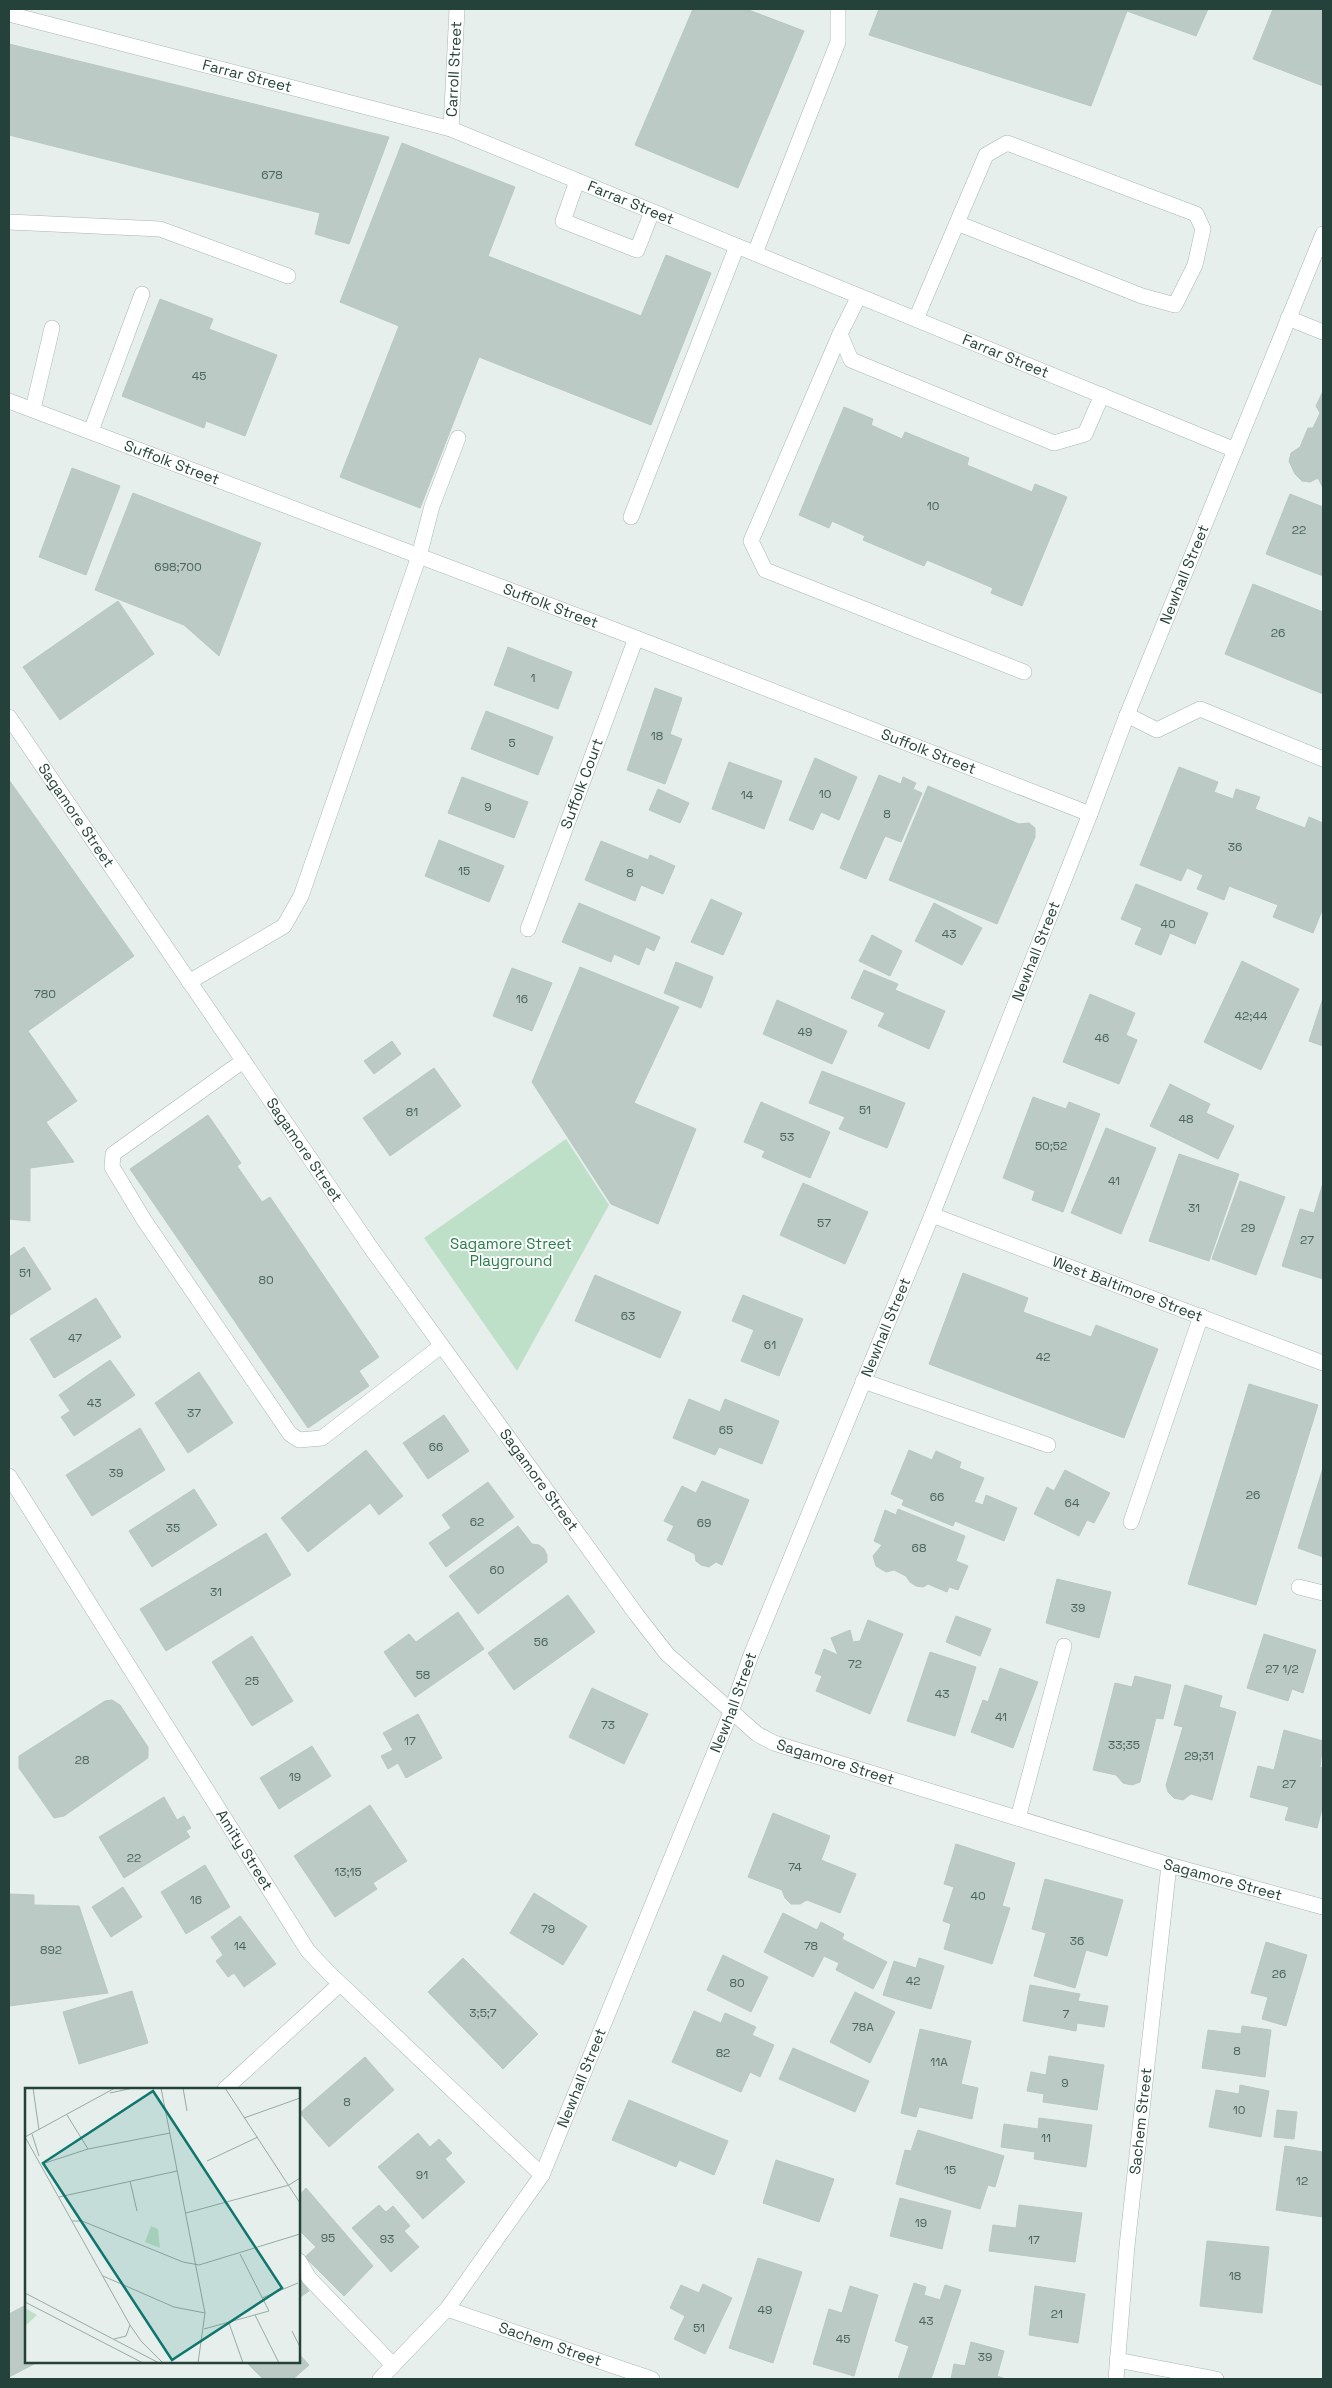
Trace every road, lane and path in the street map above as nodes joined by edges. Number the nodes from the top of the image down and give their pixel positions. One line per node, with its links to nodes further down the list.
1 (457, 9): 4 (street, Carroll Street)
2 (838, 9): 11 (street)
3 (9, 14): 4 (street, Farrar Street)
4 (451, 129): 5 (street, Farrar Street)
5 (577, 181): 6 (street, Farrar Street); 6 (street)
6 (652, 212): 10 (street, Farrar Street)
7 (9, 222): 12 (street)
8 (957, 223): 8 (street); 16 (street)
9 (1323, 234): 15 (street, Newhall Street)
10 (737, 246): 11 (street, Farrar Street); 26 (street)
11 (755, 253): 14 (street, Farrar Street)
12 (288, 276)
13 (142, 294): 23 (street)
14 (859, 296): 16 (street, Farrar Street); 19 (street)
15 (1288, 318): 18 (street); 25 (street, Newhall Street)
16 (916, 319): 20 (street, Farrar Street)
17 (52, 328): 22 (street)
18 (1323, 332)
19 (840, 334): 20 (street); 29 (street)
20 (1102, 395): 25 (street, Farrar Street)
21 (9, 401): 22 (street, Suffolk Street)
22 (33, 410): 23 (street, Suffolk Street)
23 (91, 431): 27 (street, Suffolk Street)
24 (458, 438): 27 (street)
25 (1235, 450): 30 (street, Newhall Street)
26 (631, 517)
27 (419, 556): 28 (street, Suffolk Street); 35 (street)
28 (636, 638): 33 (street, Suffolk Street); 34 (street, Suffolk Court)
29 (1024, 672)
30 (1127, 715): 32 (street); 33 (street, Newhall Street)
31 (9, 717): 35 (street, Sagamore Street)
32 (1323, 759)
33 (1090, 814): 37 (street, Newhall Street)
34 (528, 929)
35 (189, 982): 36 (street, Sagamore Street)
36 (243, 1061): 39 (street, Sagamore Street); 39 (street)
37 (932, 1215): 38 (street, West Baltimore Street); 41 (street, Newhall Street)
38 (1201, 1316): 40 (street, West Baltimore Street); 44 (street)
39 (441, 1346): 48 (street, Sagamore Street)
40 (1323, 1363)
41 (863, 1381): 42 (street); 48 (street, Newhall Street)
42 (1048, 1445)
43 (9, 1476): 52 (street, Amity Street)
44 (1132, 1522)
45 (1299, 1587): 46 (street)
46 (1323, 1593)
47 (1064, 1646): 49 (street)
48 (731, 1712): 49 (street, Sagamore Street); 54 (street, Newhall Street)
49 (1018, 1818): 50 (street, Sagamore Street)
50 (1169, 1864): 51 (street, Sagamore Street); 57 (street, Sachem Street)
51 (1323, 1907)
52 (340, 1984): 53 (street); 54 (street, Amity Street)
53 (226, 2088)
54 (542, 2175): 56 (street, Newhall Street)
55 (300, 2263): 58 (street)
56 (447, 2309): 58 (street, Newhall Street); 60 (street, Sachem Street)
57 (1117, 2360): 61 (street, Sachem Street); 62 (street)
58 (393, 2365): 59 (street, Newhall Street)
59 (380, 2379)
60 (652, 2379)
61 (1116, 2379)
62 (1216, 2379)

